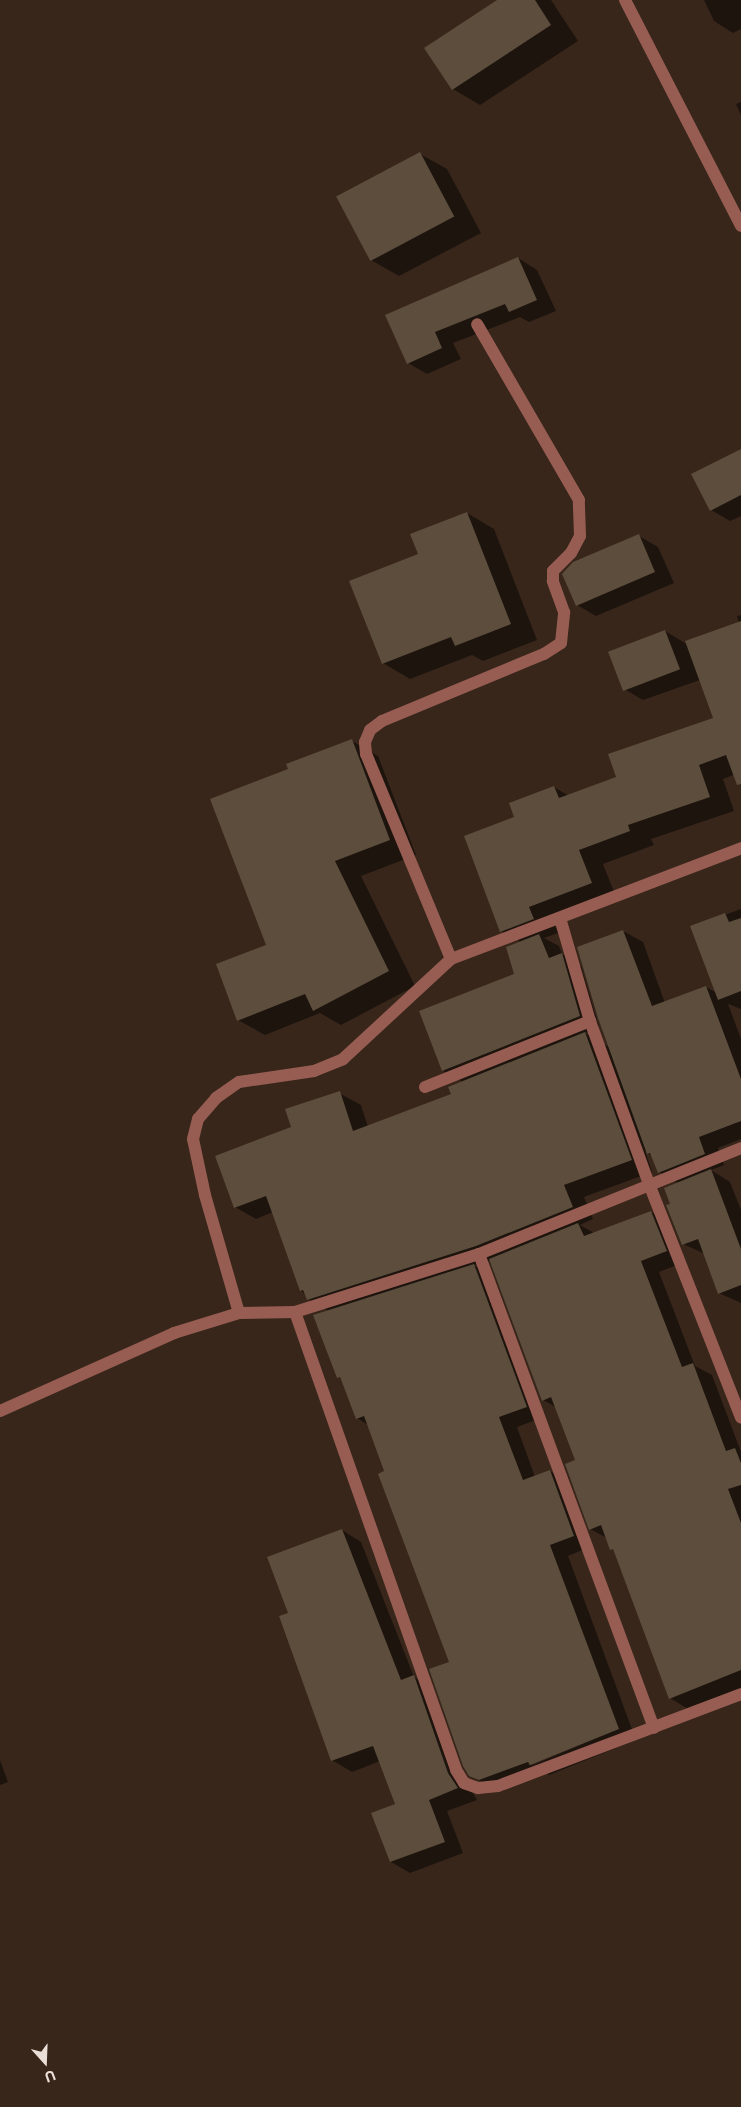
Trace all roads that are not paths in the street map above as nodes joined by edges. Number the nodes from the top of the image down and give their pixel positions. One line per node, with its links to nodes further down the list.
1 (625, 0): 2 (street)
2 (741, 226)
3 (477, 324): 6 (street)
4 (741, 848): 5 (street)
5 (560, 918): 6 (street); 7 (street)
6 (451, 959): 13 (street)
7 (590, 1020): 8 (street); 10 (street)
8 (425, 1087)
9 (741, 1148): 10 (street)
10 (649, 1184): 11 (street); 15 (street)
11 (479, 1254): 12 (street); 17 (street)
12 (295, 1312): 13 (street); 17 (street)
13 (239, 1313): 14 (street)
14 (0, 1411)
15 (741, 1418)
16 (741, 1694): 17 (street)
17 (654, 1728)

